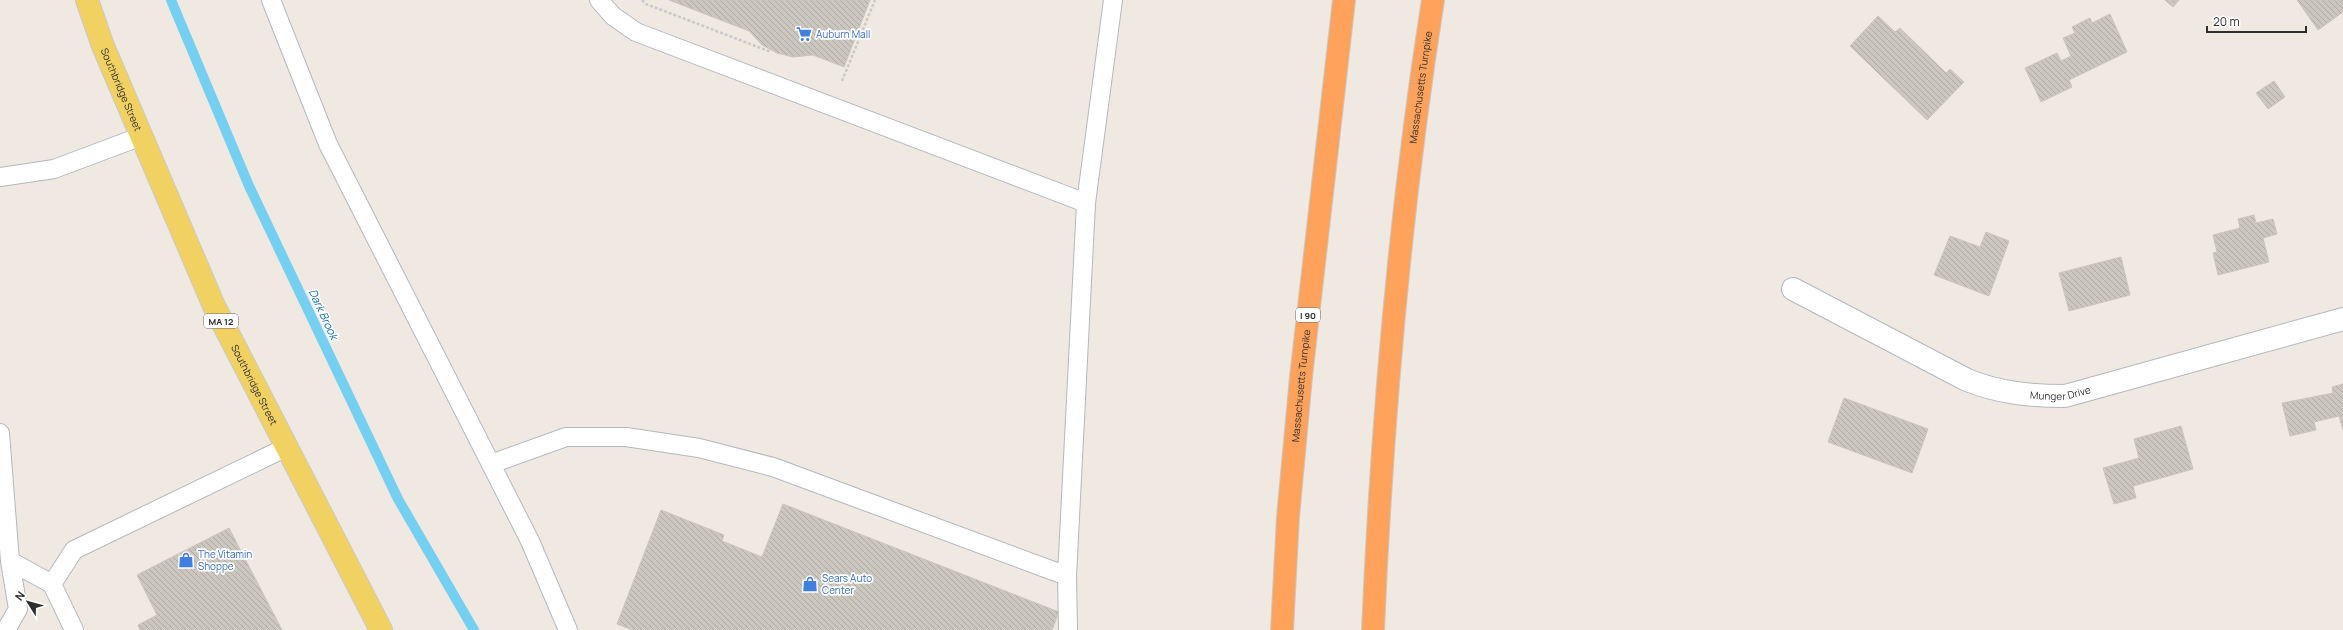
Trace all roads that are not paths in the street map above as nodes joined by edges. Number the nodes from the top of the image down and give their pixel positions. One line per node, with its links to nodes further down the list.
1 (87, 0): 7 (main road, Southbridge Street / MA 12)
2 (270, 0): 14 (lane)
3 (599, 0): 9 (lane)
4 (1113, 0): 9 (lane)
5 (1344, 0): 23 (highway, Massachusetts Turnpike / I 90)
6 (1433, 0): 24 (highway, Massachusetts Turnpike)
7 (142, 136): 8 (lane); 13 (main road, Southbridge Street / MA 12)
8 (0, 177)
9 (1086, 203): 16 (lane)
10 (1793, 289): 11 (street, Munger Drive)
11 (2343, 319)
12 (0, 433): 15 (lane)
13 (287, 447): 17 (lane); 20 (main road, Southbridge Street / MA 12)
14 (491, 464): 16 (lane); 21 (lane)
15 (10, 561): 17 (lane); 18 (lane)
16 (1067, 576): 22 (lane)
17 (52, 584): 19 (lane)
18 (6, 630)
19 (74, 630)
20 (381, 630)
21 (568, 630)
22 (1068, 630)
23 (1282, 630)
24 (1373, 630)

